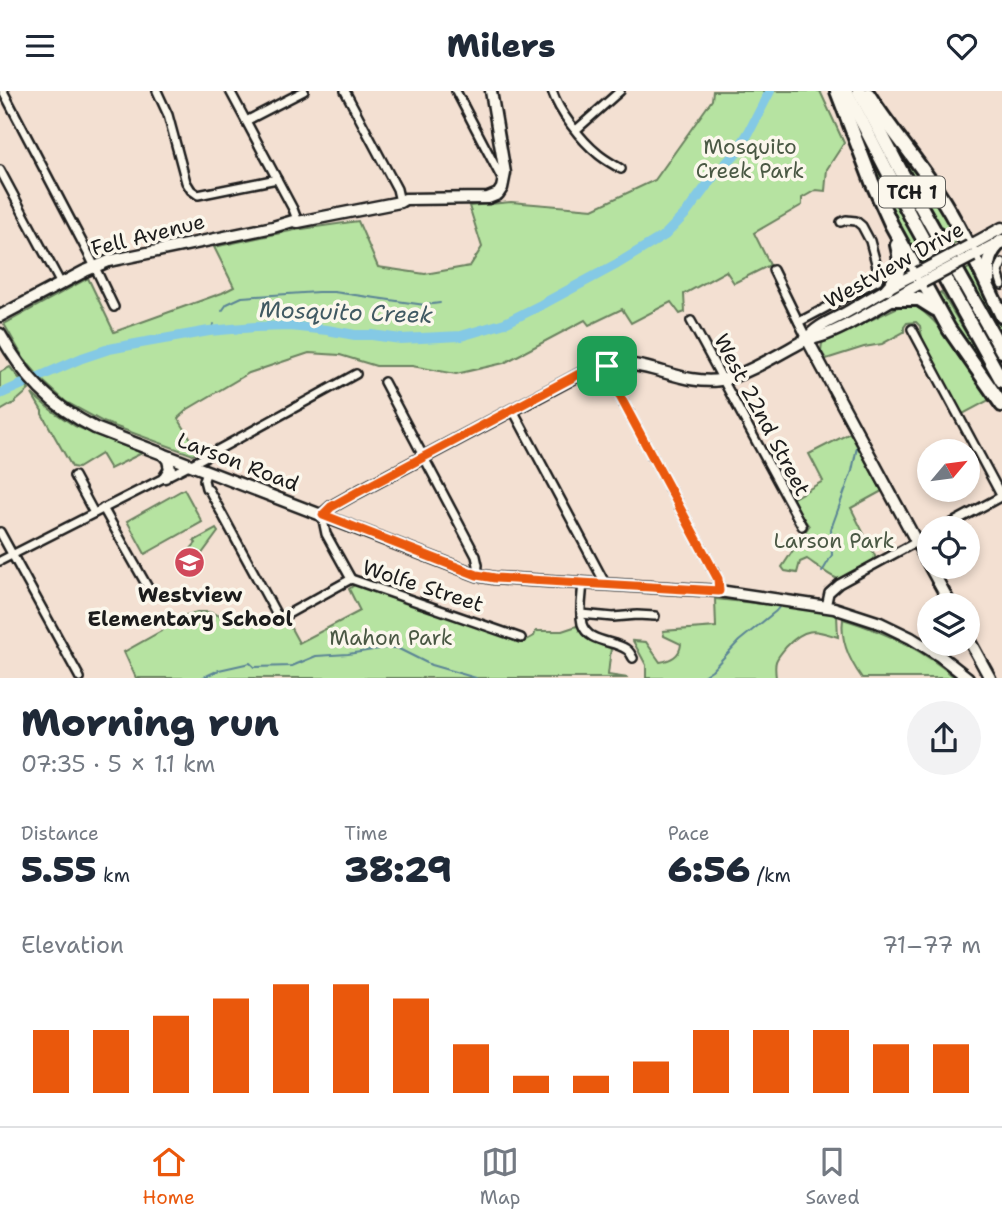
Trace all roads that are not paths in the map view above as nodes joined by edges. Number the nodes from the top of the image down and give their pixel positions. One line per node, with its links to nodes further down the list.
1 (3, 91): 26 (street)
2 (157, 91): 16 (street)
3 (230, 91): 12 (street)
4 (304, 91): 12 (street)
5 (345, 91): 18 (street)
6 (456, 91): 17 (street)
7 (491, 91): 17 (street)
8 (552, 91): 13 (street)
9 (620, 91): 13 (street)
10 (866, 91): 24 (highway)
11 (846, 94): 21 (highway); 41 (highway, TCH 1); 45 (highway, TCH 1)
12 (246, 121): 16 (street)
13 (576, 130): 14 (street)
14 (621, 169)
15 (0, 170): 29 (street)
16 (277, 179): 19 (street)
17 (504, 184): 18 (street, Fell Avenue)
18 (400, 202): 19 (street, Fell Avenue)
19 (298, 222): 26 (street, Fell Avenue)
20 (841, 222): 37 (street)
21 (891, 223): 28 (highway); 31 (highway)
22 (1002, 228): 24 (street, Westview Drive)
23 (1002, 241): 24 (street, Westview Drive); 30 (highway)
24 (971, 251): 28 (street, Westview Drive, bridge); 30 (highway)
25 (1002, 263): 30 (street)
26 (94, 267): 29 (street, Fell Avenue); 32 (street)
27 (773, 271): 37 (street)
28 (920, 277): 31 (street, Westview Drive); 35 (highway)
29 (61, 283): 33 (street, Fell Avenue)
30 (996, 287): 34 (highway)
31 (890, 294): 35 (highway); 40 (street, Westview Drive)
32 (114, 307)
33 (0, 316)
34 (1002, 316)
35 (942, 317): 47 (highway)
36 (691, 321): 44 (street, West 22nd Street)
37 (799, 322): 40 (street)
38 (912, 329): 55 (street)
39 (0, 334): 49 (street, Larson Road)
40 (807, 339): 44 (street, Westview Drive); 62 (street)
41 (1002, 351)
42 (607, 366): 44 (street, Westview Drive); 48 (street, Westview Drive); 69 (street)
43 (356, 374): 51 (street)
44 (722, 380): 60 (street, West 22nd Street)
45 (1002, 380)
46 (384, 382): 50 (street)
47 (1002, 405)
48 (513, 410): 50 (street, Westview Drive); 68 (street)
49 (163, 454): 51 (street, Larson Road); 54 (street)
50 (423, 458): 58 (street, Westview Drive); 65 (street)
51 (191, 464): 52 (street, Larson Road); 54 (street)
52 (212, 473): 58 (street, Larson Road); 66 (street, Wolfe Street)
53 (74, 476): 57 (street)
54 (165, 477): 56 (street)
55 (1002, 496): 59 (street)
56 (103, 508): 57 (street); 70 (street)
57 (94, 513): 63 (street)
58 (323, 515): 65 (street, Larson Road); 66 (street)
59 (965, 516)
60 (802, 526)
61 (0, 532): 63 (street)
62 (917, 542): 71 (street)
63 (13, 554): 64 (street); 77 (street)
64 (0, 561)
65 (477, 575): 67 (street, Larson Road)
66 (351, 579): 74 (street, Wolfe Street)
67 (583, 583): 68 (street, Larson Road); 72 (street)
68 (606, 585): 69 (street, Larson Road)
69 (719, 591): 71 (street, Larson Road)
70 (151, 593)
71 (826, 607): 78 (street, Larson Road)
72 (582, 614): 73 (street); 76 (street)
73 (655, 616)
74 (521, 638)
75 (978, 656): 79 (street)
76 (633, 658)
77 (80, 678)
78 (968, 678)
79 (990, 678)

